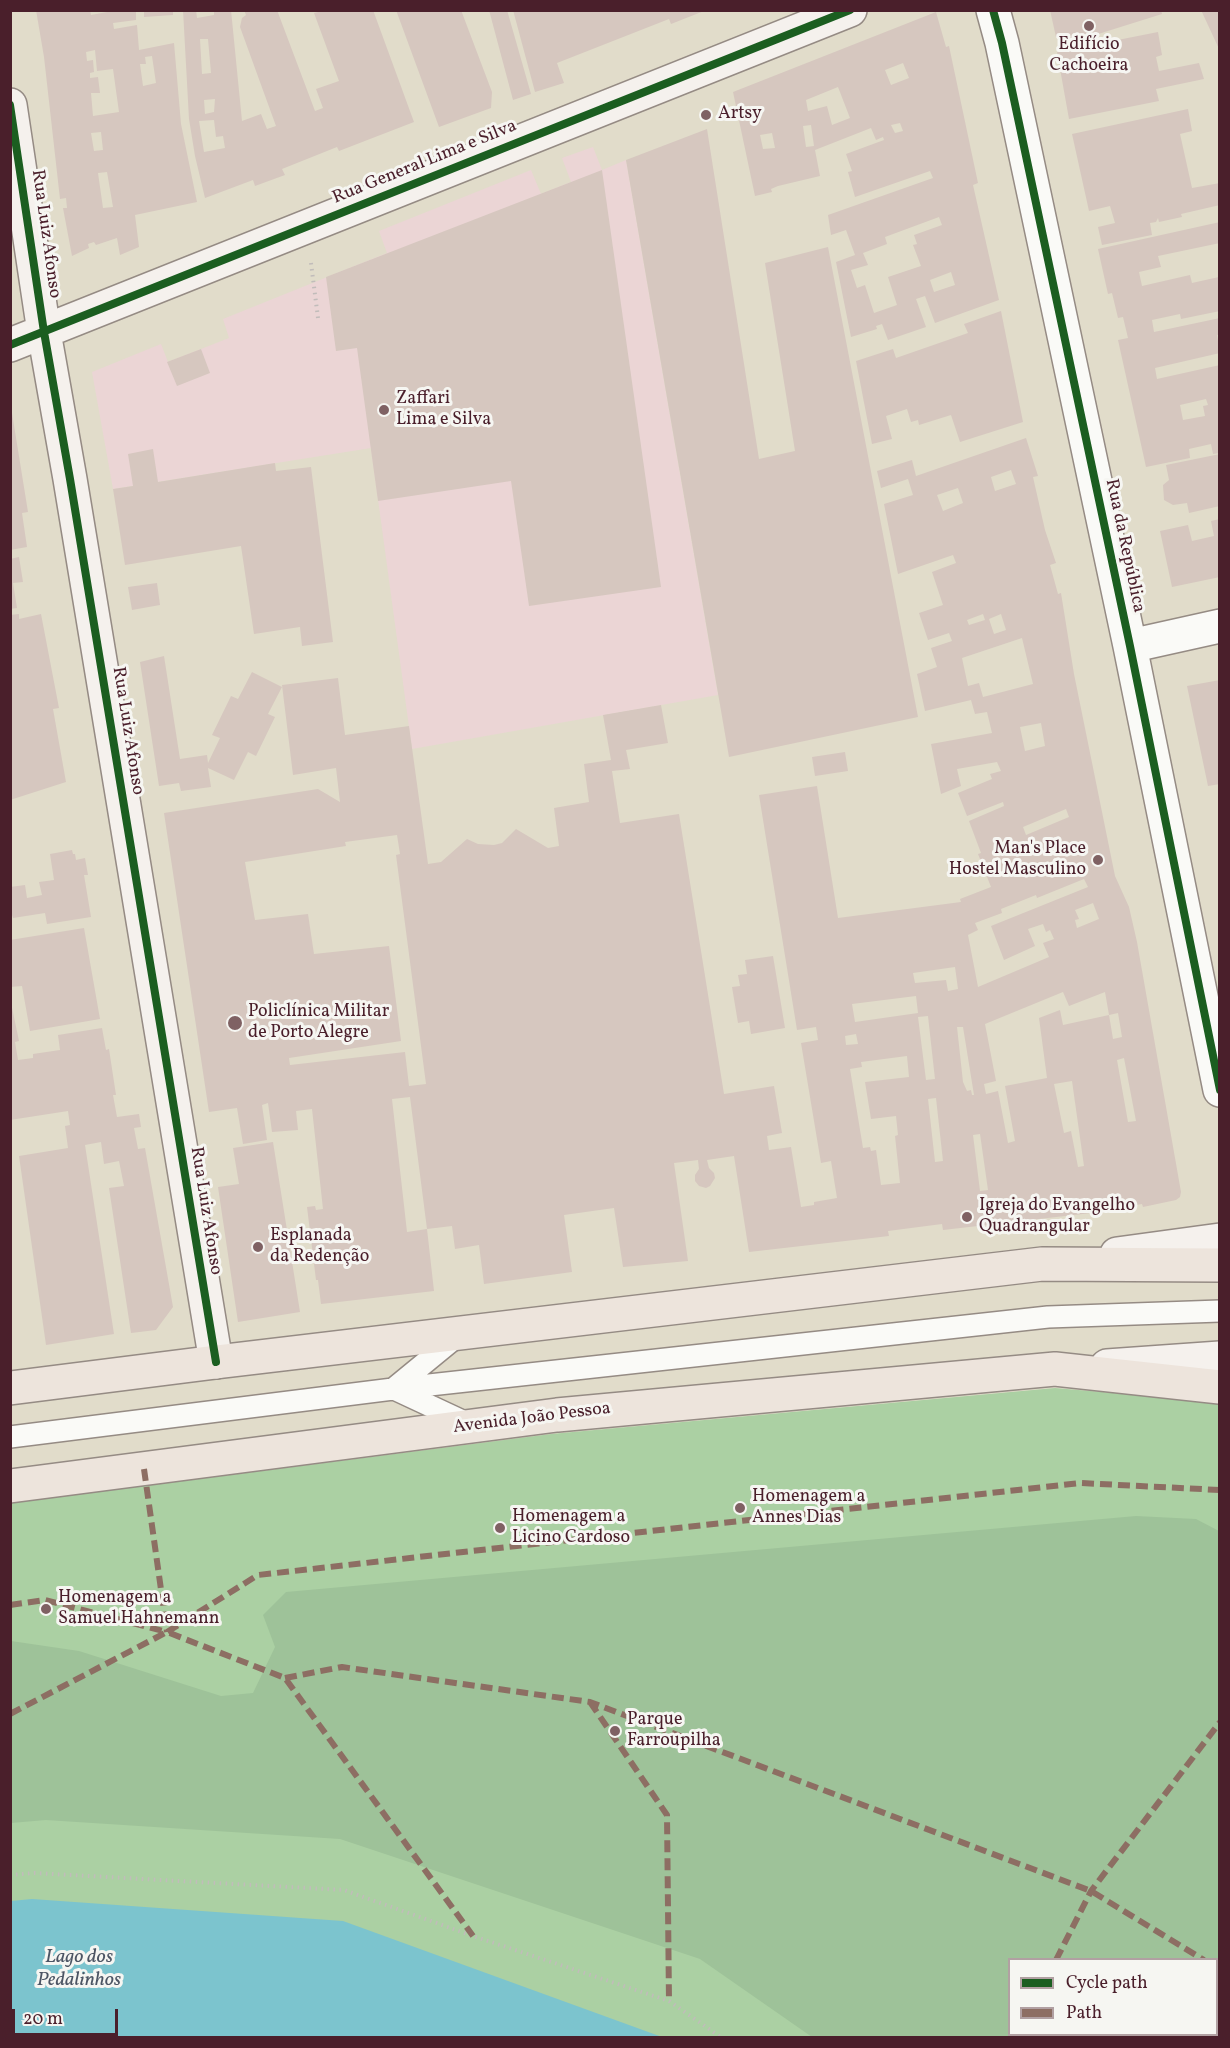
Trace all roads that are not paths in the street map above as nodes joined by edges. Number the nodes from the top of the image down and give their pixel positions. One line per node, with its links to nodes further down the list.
1 (850, 10): 4 (street, Rua General Lima e Silva)
2 (993, 10): 7 (street, Rua da República)
3 (10, 105): 4 (street, Rua Luiz Afonso)
4 (44, 332): 5 (street, Rua General Lima e Silva); 15 (street, Rua Luiz Afonso)
5 (10, 345)
6 (1220, 626): 7 (street)
7 (1130, 646): 8 (street, Rua da República)
8 (1220, 1090)
9 (1220, 1240): 10 (street)
10 (1042, 1264): 11 (main road); 13 (main road)
11 (1220, 1265)
12 (1220, 1311): 19 (lane)
13 (460, 1334): 15 (main road); 19 (lane)
14 (1220, 1358): 16 (street, Avenida João Pessoa)
15 (216, 1362): 18 (main road)
16 (1055, 1369): 17 (main road, Avenida João Pessoa); 20 (main road, Avenida João Pessoa)
17 (1220, 1387)
18 (10, 1388)
19 (393, 1389): 20 (lane); 21 (lane)
20 (472, 1426): 22 (main road, Avenida João Pessoa)
21 (10, 1437)
22 (10, 1486)

